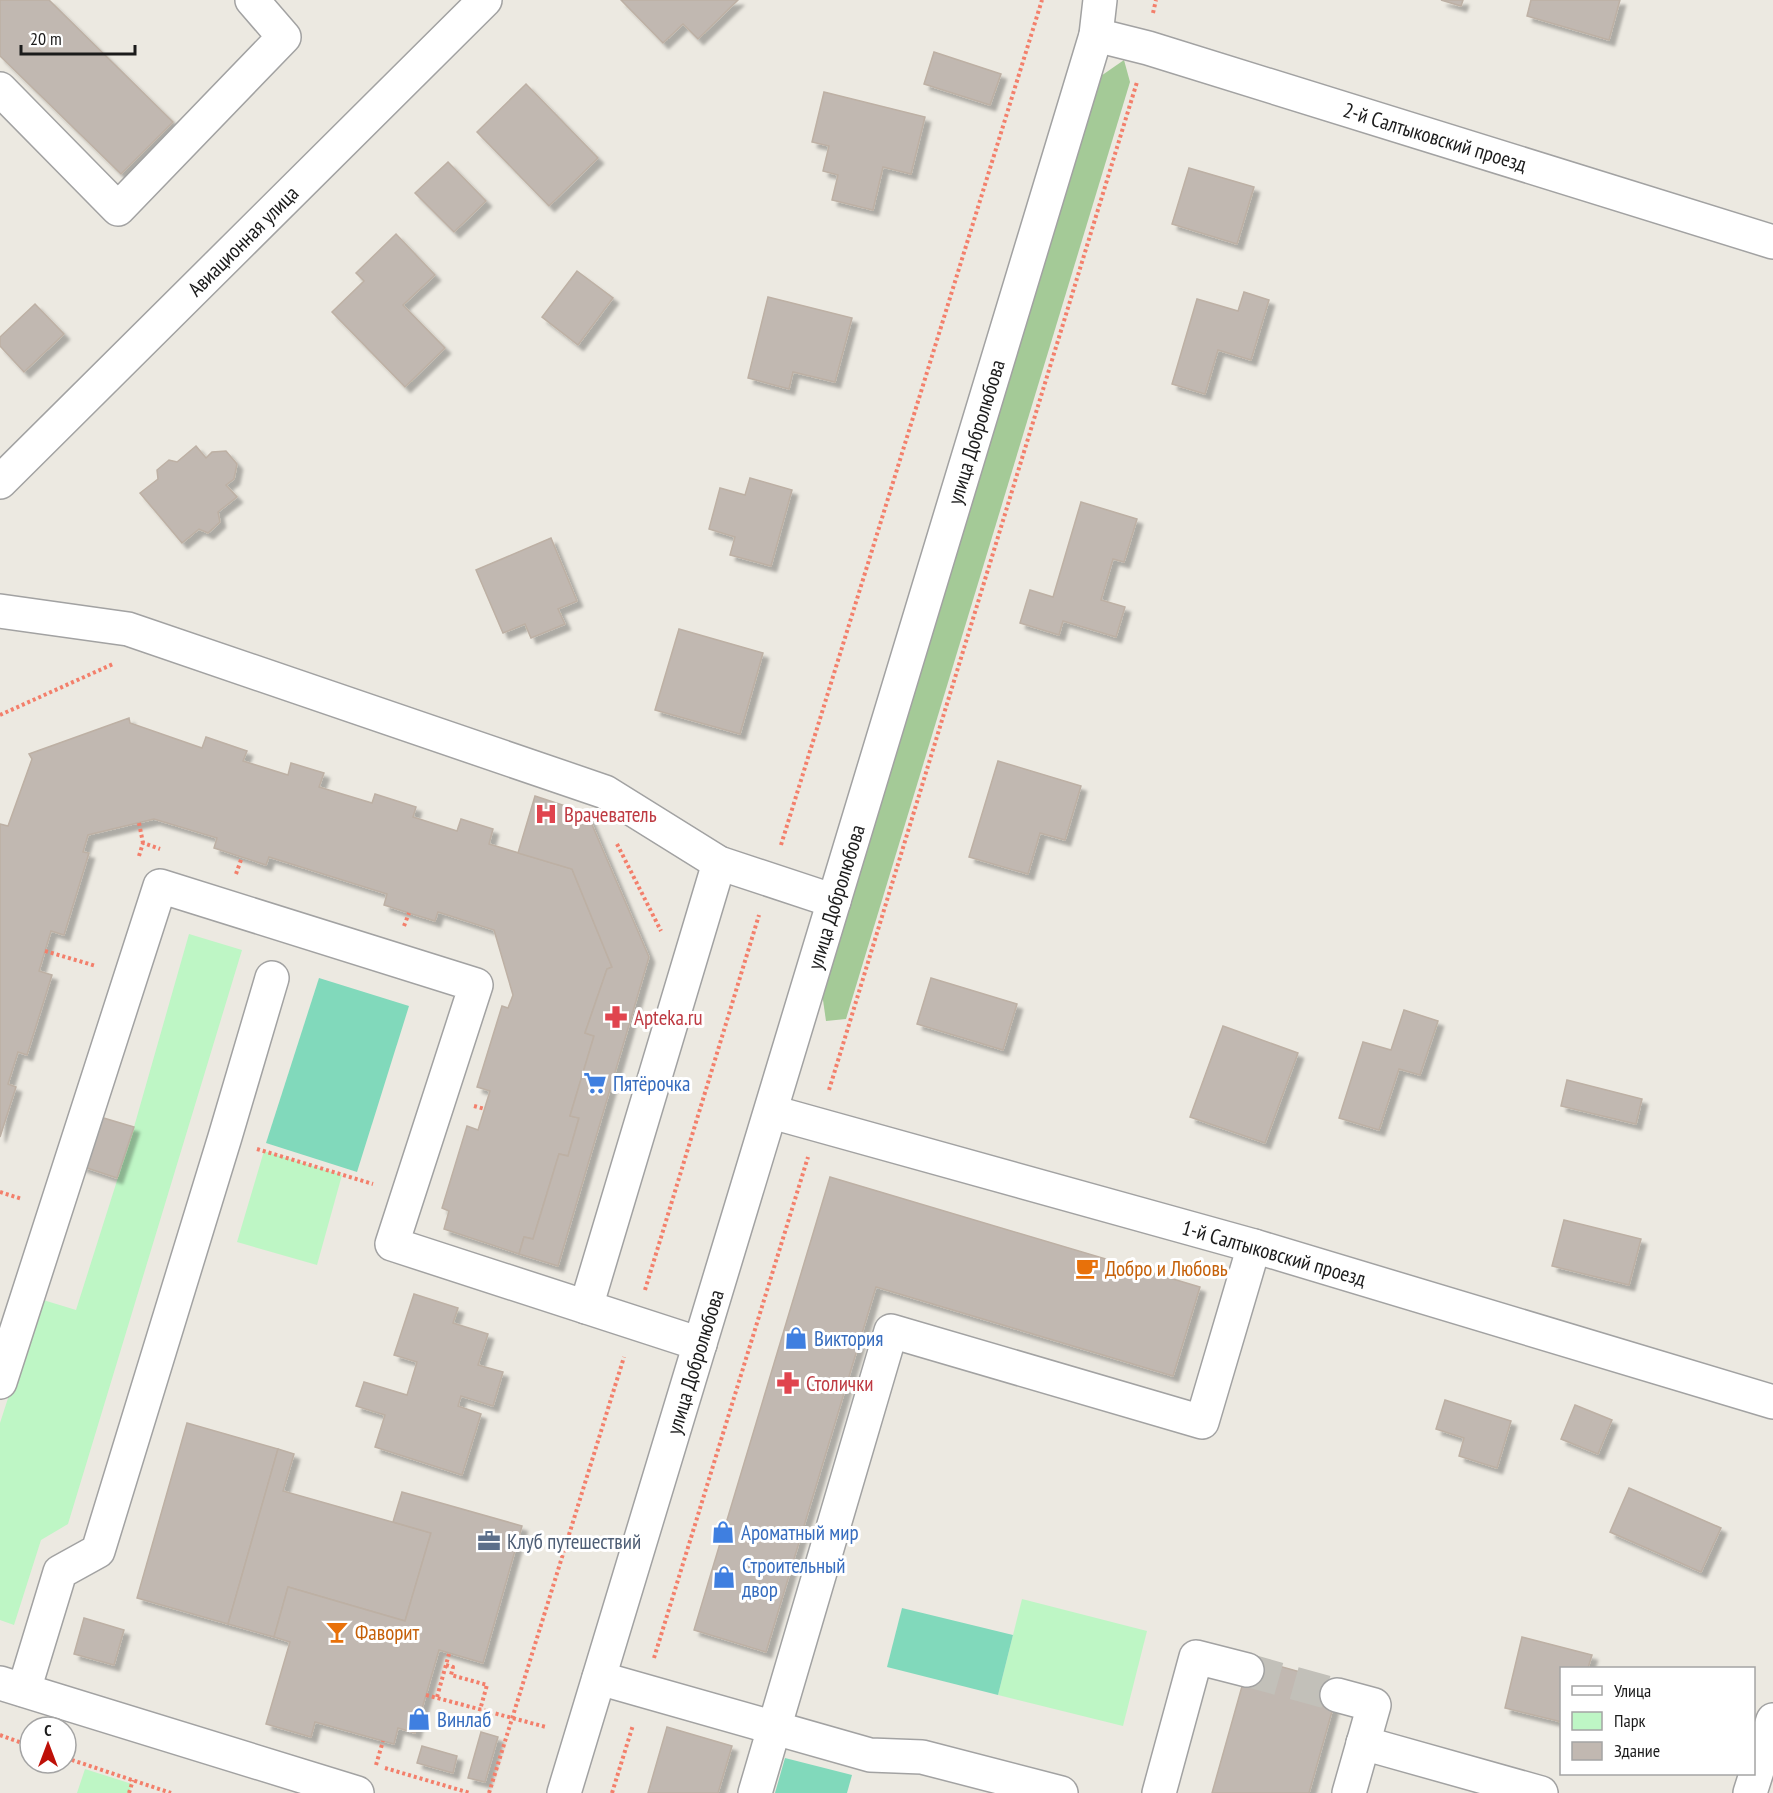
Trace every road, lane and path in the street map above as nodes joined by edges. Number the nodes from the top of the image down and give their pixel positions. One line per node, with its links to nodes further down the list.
1 (252, 0): 7 (street)
2 (485, 0): 9 (street, Авиационная улица)
3 (1100, 0): 5 (street, улица Добролюбова)
4 (1156, 0): 6 (path)
5 (1096, 35): 6 (street, 2-й Салтыковский проезд); 19 (street, улица Добролюбова)
6 (1148, 48): 8 (street, 2-й Салтыковский проезд); 27 (path)
7 (0, 88)
8 (1773, 242)
9 (0, 482)
10 (0, 611): 17 (street)
11 (116, 663): 12 (path)
12 (0, 715)
13 (139, 823): 15 (path)
14 (613, 837): 22 (path)
15 (143, 843)
16 (242, 857): 18 (path)
17 (719, 863): 19 (street); 33 (street)
18 (236, 874)
19 (834, 901): 26 (street, улица Добролюбова)
20 (409, 913): 21 (path)
21 (404, 927)
22 (662, 931)
23 (45, 951): 24 (path)
24 (103, 968)
25 (272, 978): 28 (street)
26 (772, 1112): 27 (street, 1-й Салтыковский проезд); 34 (street, улица Добролюбова)
27 (818, 1125): 32 (street, 1-й Салтыковский проезд); 42 (path)
28 (225, 1137): 30 (path); 41 (street)
29 (0, 1192): 31 (path)
30 (409, 1193): 33 (street); 35 (street)
31 (29, 1202)
32 (1254, 1246): 36 (street, 1-й Салтыковский проезд); 48 (street)
33 (586, 1307): 34 (street)
34 (700, 1344): 40 (street, улица Добролюбова)
35 (0, 1382)
36 (1773, 1402)
37 (449, 1654): 38 (path)
38 (446, 1665): 45 (path); 46 (path)
39 (1247, 1670): 64 (street)
40 (599, 1678): 42 (street); 50 (street, улица Добролюбова)
41 (12, 1686): 58 (street)
42 (644, 1691): 48 (street); 61 (path)
43 (426, 1695): 45 (path)
44 (1337, 1695): 53 (street)
45 (437, 1697): 46 (path)
46 (480, 1710): 50 (path)
47 (1773, 1720): 67 (street)
48 (774, 1727): 62 (street); 63 (street)
49 (0, 1736): 52 (path)
50 (581, 1737): 60 (street, улица Добролюбова)
51 (383, 1741): 59 (path)
52 (18, 1742)
53 (1363, 1743): 65 (street); 66 (street)
54 (78, 1762): 55 (path)
55 (133, 1780): 56 (path); 57 (path)
56 (129, 1793)
57 (171, 1793)
58 (357, 1793)
59 (470, 1793)
60 (564, 1793)
61 (612, 1793)
62 (755, 1793)
63 (1061, 1793)
64 (1159, 1793)
65 (1349, 1793)
66 (1540, 1793)
67 (1750, 1793)

